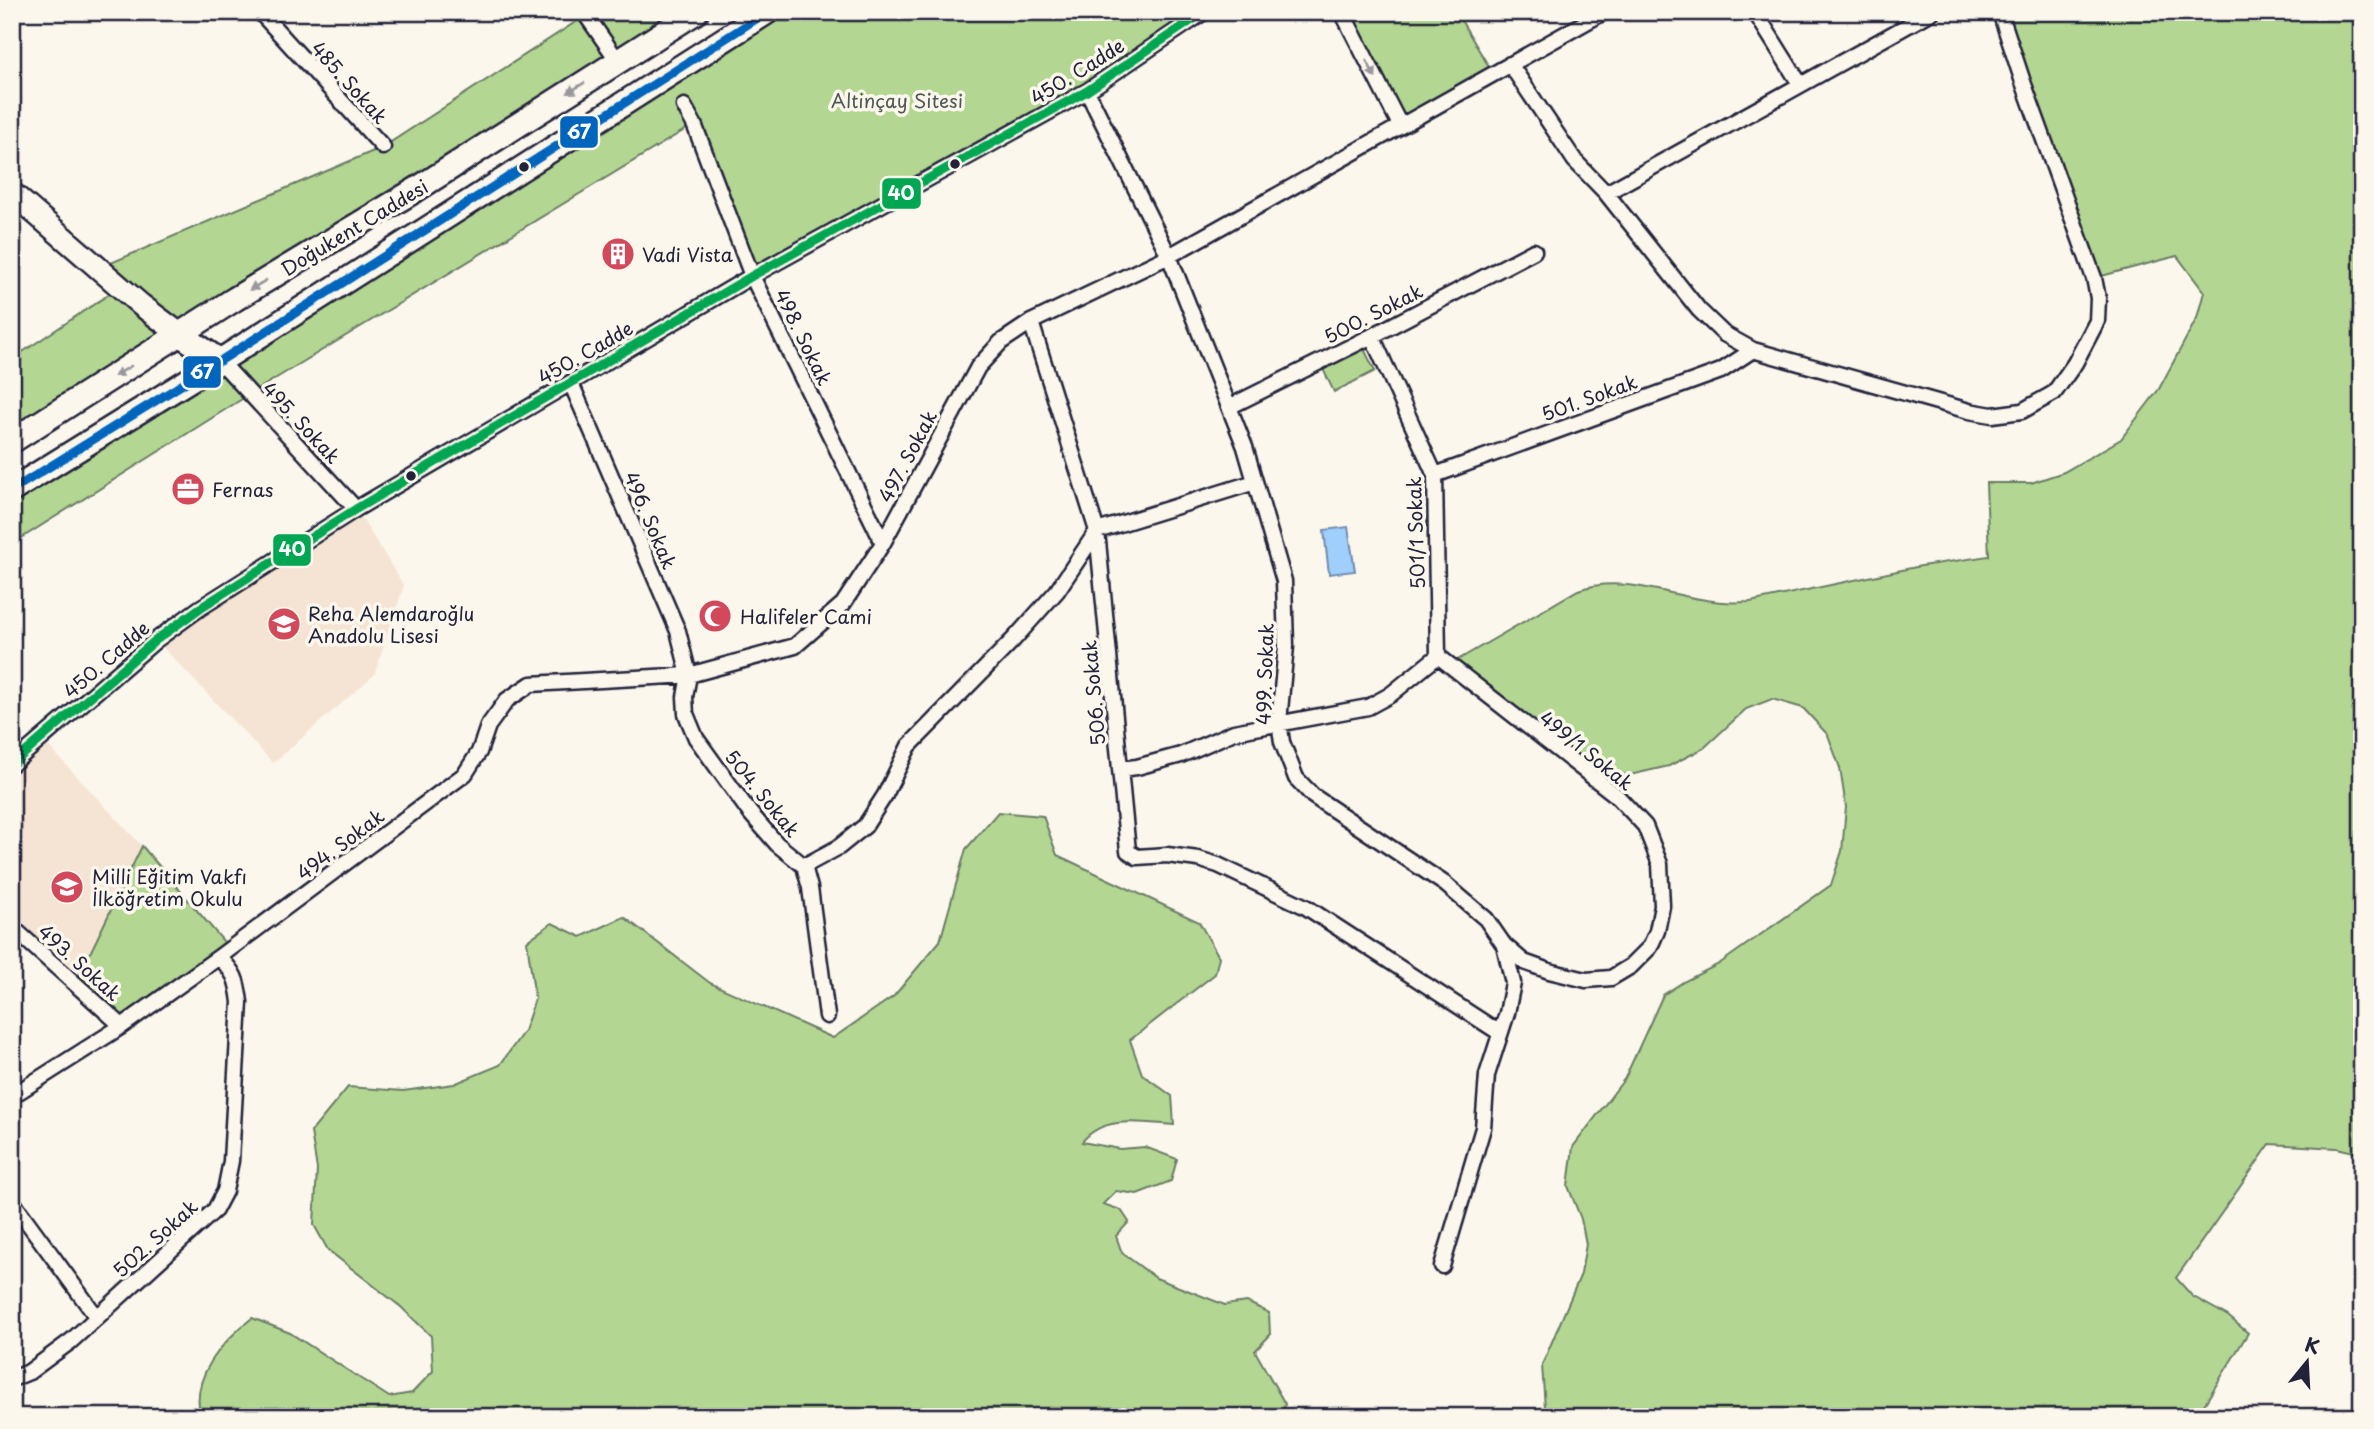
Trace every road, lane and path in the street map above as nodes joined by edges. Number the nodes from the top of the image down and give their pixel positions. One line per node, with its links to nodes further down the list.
1 (260, 12): 17 (street, 485. Sokak)
2 (584, 12): 11 (street)
3 (696, 12): 11 (main road, Doğukent Caddesi)
4 (767, 12): 27 (main road, Doğukent Caddesi)
5 (1204, 12): 14 (street, 450. Cadde)
6 (1342, 12): 16 (street, one-way to 16)
7 (1604, 12): 12 (street, 497. Sokak)
8 (1755, 12): 13 (street)
9 (1931, 12): 13 (street)
10 (2000, 12): 26 (street)
11 (618, 61): 24 (main road, Doğukent Caddesi, one-way to 24)
12 (1510, 64): 16 (street, 497. Sokak); 19 (street)
13 (1800, 84): 19 (street)
14 (1087, 91): 21 (street, 499. Sokak); 22 (street, 450. Cadde)
15 (684, 106): 22 (street, 498. Sokak)
16 (1400, 125): 21 (street, 497. Sokak)
17 (383, 147)
18 (12, 193): 24 (main road)
19 (1606, 193): 26 (street)
20 (1534, 251): 25 (street, 500. Sokak)
21 (1169, 256): 23 (street, 497. Sokak); 29 (street, 499. Sokak)
22 (752, 276): 28 (street, 450. Cadde); 36 (street, 498. Sokak)
23 (1031, 323): 35 (street, 506. Sokak); 36 (street, 497. Sokak)
24 (181, 335): 27 (main road); 30 (main road, Doğukent Caddesi, one-way to 30)
25 (1372, 336): 29 (street, 500. Sokak); 31 (street, 501/1 Sokak)
26 (1753, 350): 31 (street, 501. Sokak)
27 (220, 361): 33 (main road, Doğukent Caddesi); 34 (street, 495. Sokak)
28 (571, 383): 34 (street, 450. Cadde); 38 (street, 496. Sokak)
29 (1229, 407): 32 (street, 499. Sokak)
30 (12, 441)
31 (1435, 475): 37 (street, 501/1 Sokak)
32 (1255, 482): 35 (street); 39 (street, 499. Sokak)
33 (12, 490)
34 (356, 509): 40 (street, 450. Cadde)
35 (1097, 531): 41 (street, 506. Sokak); 42 (street)
36 (883, 543): 38 (street, 497. Sokak)
37 (1438, 656): 39 (street, 506. Sokak); 44 (street, 499/1 Sokak)
38 (689, 675): 42 (street, 504. Sokak); 45 (street, 494. Sokak)
39 (1279, 722): 41 (street, 506. Sokak); 44 (street, 499. Sokak)
40 (12, 764)
41 (1120, 769): 48 (street)
42 (804, 866): 46 (street)
43 (12, 927): 47 (street, 493. Sokak)
44 (1504, 945): 48 (street, 499. Sokak)
45 (219, 957): 47 (street, 494. Sokak); 52 (street, 502. Sokak)
46 (827, 1016)
47 (122, 1026): 49 (street, 494. Sokak)
48 (1500, 1033): 51 (street, 499. Sokak)
49 (12, 1096)
50 (12, 1201): 52 (street)
51 (1443, 1266)
52 (96, 1316): 53 (street, 502. Sokak)
53 (12, 1379)

